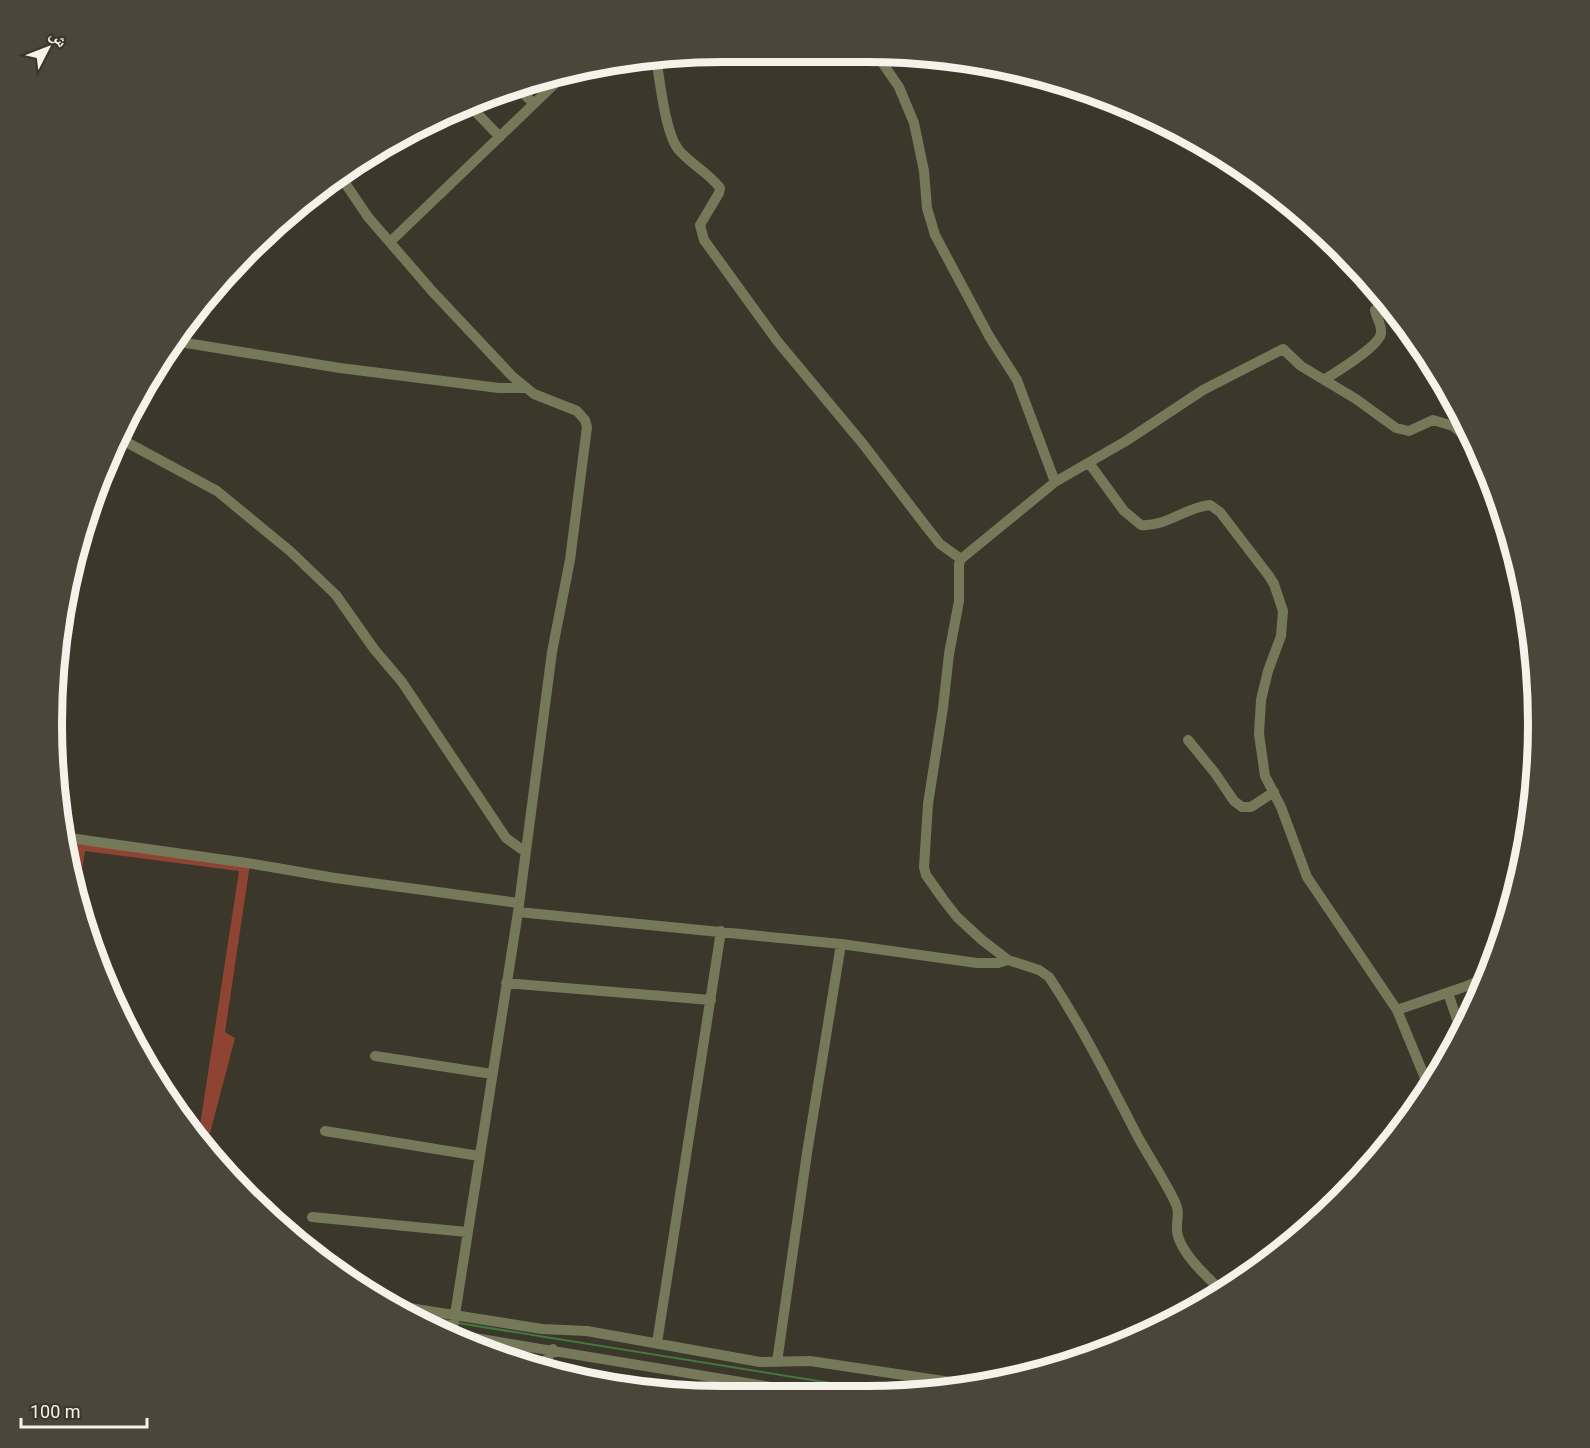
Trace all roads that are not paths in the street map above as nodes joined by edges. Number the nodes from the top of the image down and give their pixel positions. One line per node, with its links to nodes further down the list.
1 (882, 62): 17 (street)
2 (657, 65): 18 (street)
3 (555, 83): 5 (street)
4 (523, 93): 5 (street)
5 (534, 104): 7 (street)
6 (475, 110): 7 (street)
7 (500, 137): 9 (street)
8 (344, 182): 9 (street)
9 (390, 242): 13 (street)
10 (1381, 308): 12 (street)
11 (183, 342): 13 (street)
12 (1324, 380): 14 (street); 16 (street)
13 (524, 388): 22 (street)
14 (1461, 432)
15 (125, 442): 22 (street)
16 (1089, 463): 17 (street); 20 (street)
17 (1055, 482): 18 (street)
18 (961, 559): 26 (street)
19 (1188, 741): 20 (street)
20 (1274, 792): 31 (street)
21 (72, 838): 23 (street)
22 (525, 852): 23 (street)
23 (518, 907): 24 (street); 27 (street)
24 (721, 931): 25 (street); 30 (street)
25 (841, 944): 26 (street); 45 (street)
26 (1008, 960): 40 (street)
27 (506, 983): 30 (street); 34 (street)
28 (1475, 985): 29 (street)
29 (1448, 993): 31 (street); 32 (street)
30 (711, 1000): 42 (street)
31 (1397, 1010): 35 (street)
32 (1458, 1021)
33 (375, 1056): 34 (street)
34 (492, 1074): 37 (street)
35 (1426, 1078)
36 (325, 1131): 37 (street)
37 (479, 1156): 39 (street)
38 (312, 1217): 39 (street)
39 (467, 1232): 41 (street)
40 (1217, 1286)
41 (452, 1326): 42 (street); 43 (street)
42 (657, 1343): 45 (street)
43 (553, 1349): 44 (street); 47 (street)
44 (545, 1362)
45 (777, 1362): 46 (street)
46 (947, 1381)
47 (768, 1386)

